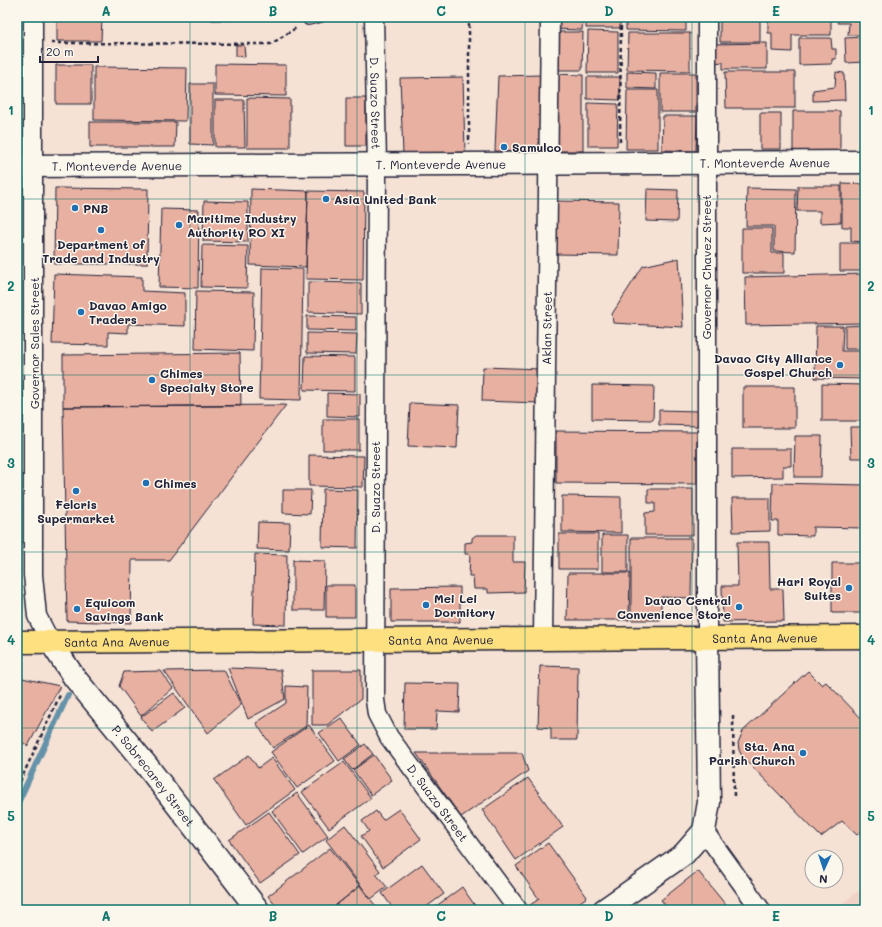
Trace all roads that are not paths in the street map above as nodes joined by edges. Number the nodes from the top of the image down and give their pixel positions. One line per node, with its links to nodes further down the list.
1 (33, 17): 11 (street, Governor Sales Street)
2 (321, 17): 6 (lane)
3 (374, 17): 9 (street, D. Suazo Street)
4 (550, 17): 10 (street, Aklan Street)
5 (707, 17): 8 (street, Governor Chavez Street)
6 (308, 20)
7 (865, 162): 8 (street, T. Monteverde Avenue)
8 (706, 163): 10 (street, T. Monteverde Avenue); 12 (street, Governor Chavez Street)
9 (377, 164): 10 (street, T. Monteverde Avenue); 11 (street, T. Monteverde Avenue); 15 (street, D. Suazo Street)
10 (549, 164): 14 (street, Aklan Street)
11 (25, 166): 16 (street, Governor Sales Street)
12 (707, 637): 13 (main road, Santa Ana Avenue); 14 (main road, Santa Ana Avenue); 18 (street)
13 (865, 637)
14 (543, 638): 15 (main road, Santa Ana Avenue)
15 (374, 639): 16 (main road, Santa Ana Avenue); 20 (street, D. Suazo Street)
16 (50, 641): 17 (main road, Santa Ana Avenue); 19 (street, P. Sobrecarey Street)
17 (17, 642)
18 (704, 831): 21 (street); 22 (street)
19 (258, 910)
20 (518, 910)
21 (604, 910)
22 (761, 910)

